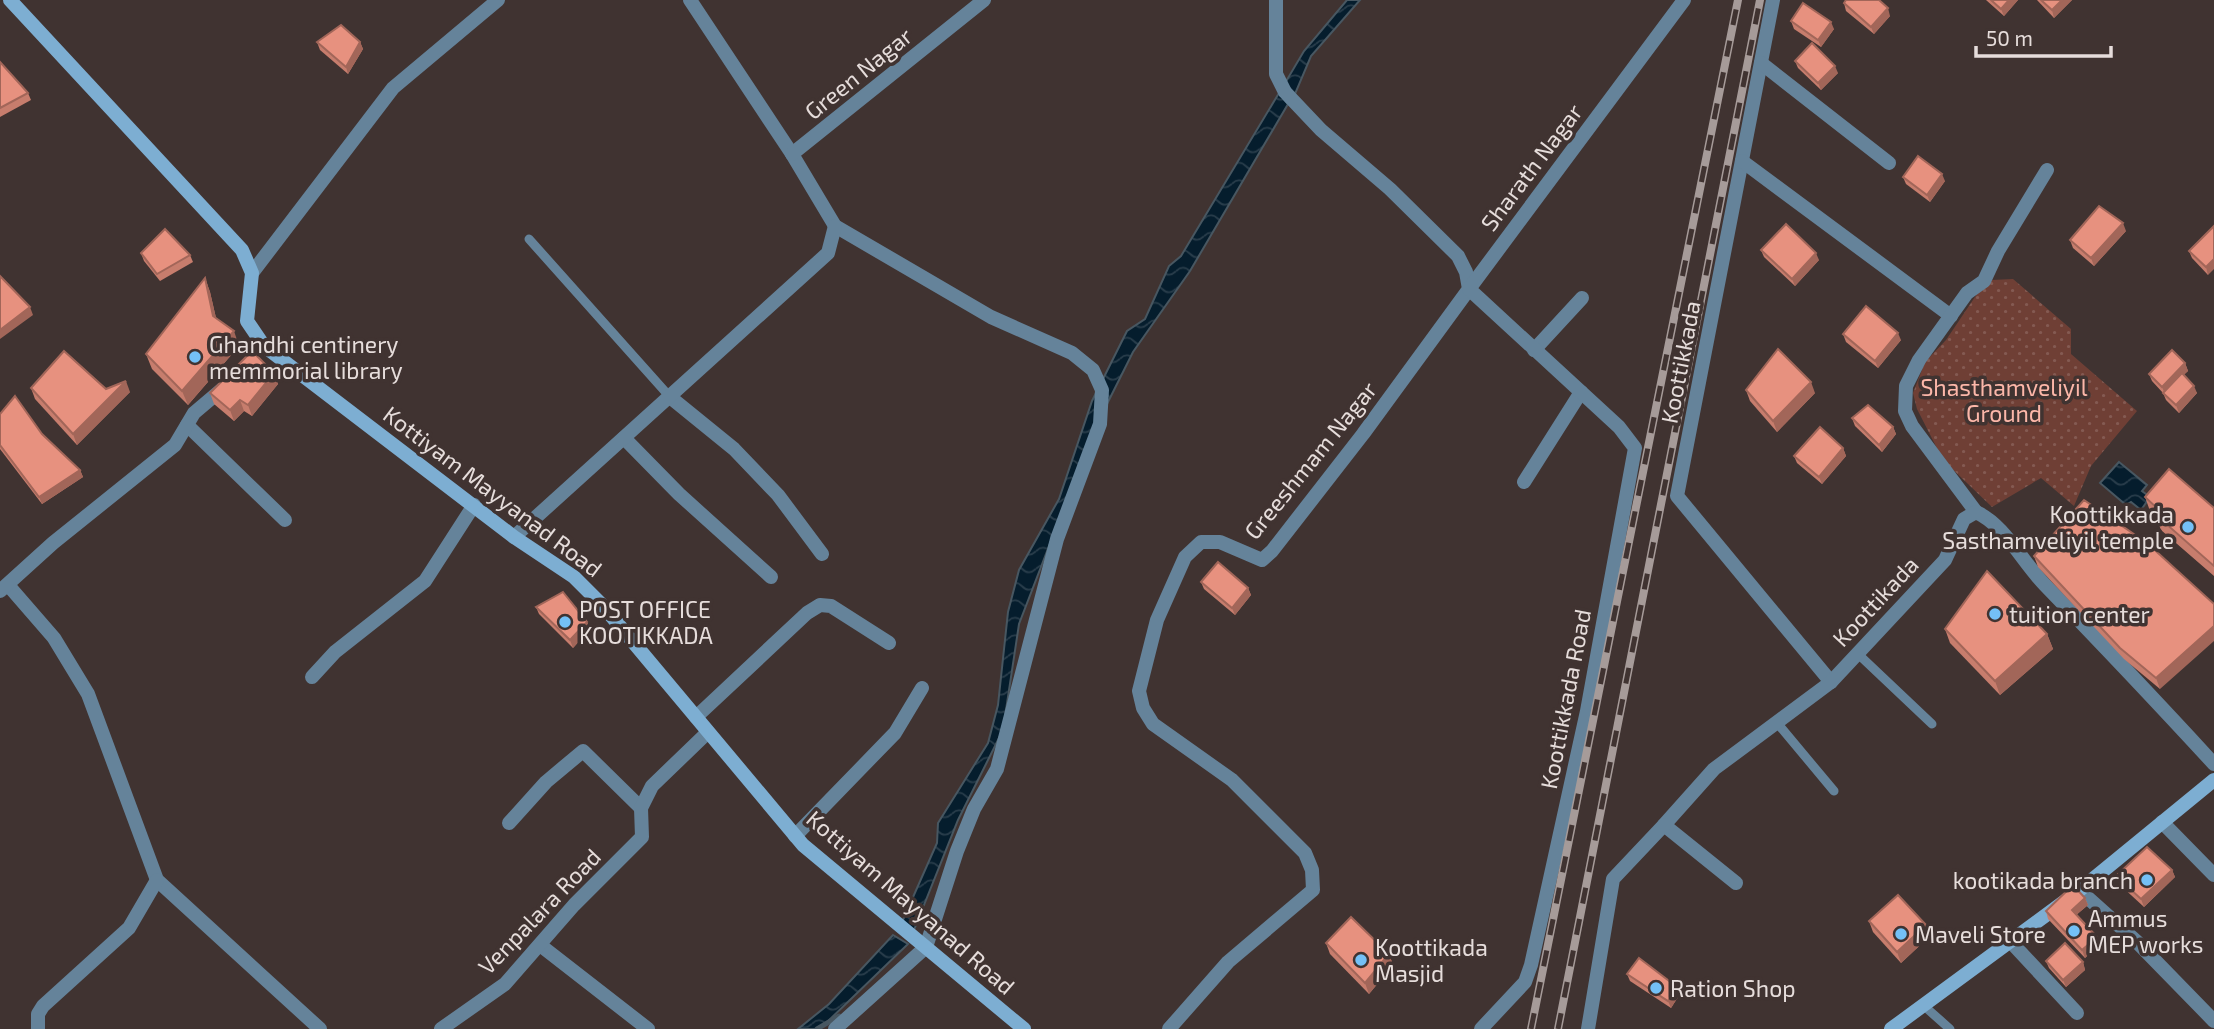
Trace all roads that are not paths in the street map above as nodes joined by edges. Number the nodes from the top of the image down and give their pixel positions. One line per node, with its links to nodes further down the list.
1 (10, 0): 15 (main road)
2 (498, 0): 15 (street)
3 (690, 0): 9 (street)
4 (984, 0): 9 (street, Green Nagar)
5 (1276, 0): 16 (street)
6 (1684, 0): 16 (street, Sharath Nagar)
7 (1773, 0): 8 (street, Koottikkada)
8 (1760, 63): 10 (street, Koottikkada); 11 (street)
9 (792, 154): 13 (street)
10 (1742, 161): 18 (street); 36 (street, Koottikkada)
11 (1889, 163)
12 (2048, 170): 18 (street)
13 (835, 226): 22 (street); 56 (street)
14 (529, 239): 22 (lane)
15 (252, 273): 26 (main road, Kottiyam Mayyanad Road)
16 (1469, 289): 19 (street); 66 (street, Greeshmam Nagar)
17 (1582, 298): 19 (street)
18 (1951, 316): 27 (street)
19 (1534, 350): 21 (street)
20 (241, 370): 23 (street)
21 (1581, 392): 25 (street); 67 (street, Koottikkada Road)
22 (670, 397): 24 (street); 30 (street)
23 (187, 425): 28 (street); 32 (street)
24 (624, 438): 29 (street); 31 (street)
25 (1524, 482)
26 (474, 505): 29 (main road, Kottiyam Mayyanad Road); 35 (street)
27 (1976, 512): 34 (street, Koottikada); 42 (street)
28 (285, 520)
29 (514, 537): 38 (main road, Kottiyam Mayyanad Road)
30 (822, 554)
31 (771, 577)
32 (4, 588): 51 (street)
33 (889, 643): 38 (street)
34 (1857, 653): 36 (street, Koottikada); 40 (lane)
35 (312, 677)
36 (1831, 682): 39 (street, Koottikada)
37 (922, 688): 49 (street)
38 (696, 717): 41 (main road, Kottiyam Mayyanad Road)
39 (1778, 724): 44 (lane); 48 (street, Koottikada)
40 (1932, 724)
41 (708, 732): 45 (street, Venpalara Road); 49 (main road, Kottiyam Mayyanad Road)
42 (2214, 764)
43 (2214, 780): 46 (main road)
44 (1834, 791)
45 (641, 808): 47 (street); 55 (street, Venpalara Road)
46 (2162, 822): 50 (street); 53 (main road)
47 (509, 823)
48 (1664, 825): 52 (street); 68 (street)
49 (795, 836): 56 (main road, Kottiyam Mayyanad Road)
50 (2214, 875)
51 (157, 880): 60 (street); 61 (street)
52 (1736, 883)
53 (2077, 889): 54 (main road); 59 (street)
54 (2010, 941): 57 (main road); 58 (street)
55 (540, 945): 62 (street, Venpalara Road); 63 (street)
56 (926, 947): 64 (street); 65 (main road, Kottiyam Mayyanad Road)
57 (1923, 1004): 69 (main road); 70 (lane)
58 (2077, 1013)
59 (2214, 1021)
60 (36, 1028)
61 (320, 1029)
62 (440, 1029)
63 (648, 1029)
64 (835, 1029)
65 (1024, 1029)
66 (1169, 1029)
67 (1481, 1029)
68 (1588, 1029)
69 (1891, 1029)
70 (1951, 1029)

